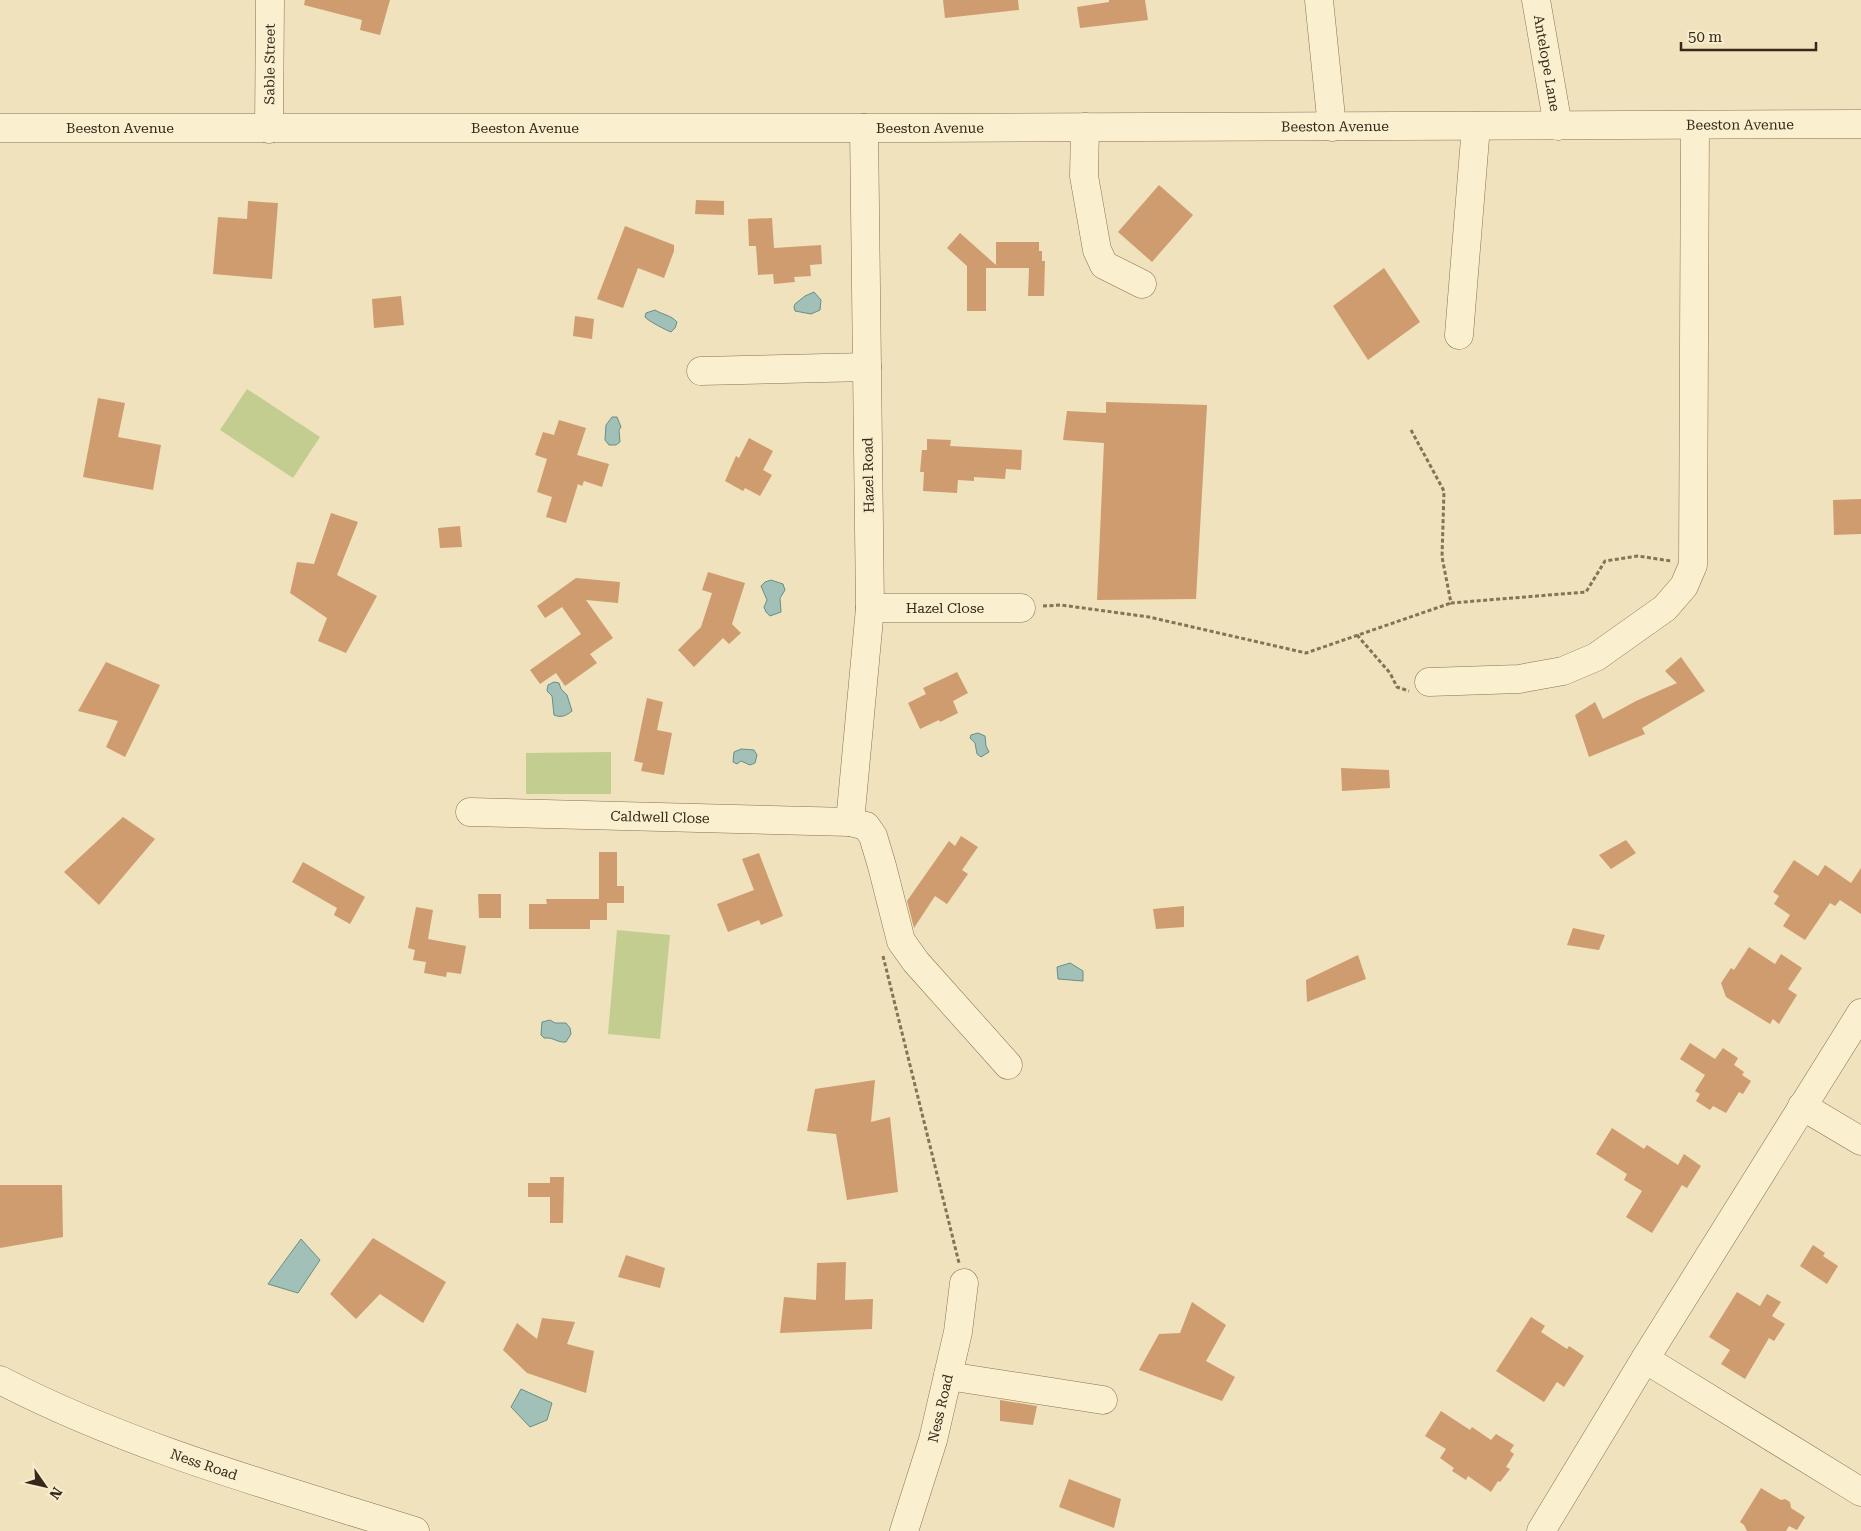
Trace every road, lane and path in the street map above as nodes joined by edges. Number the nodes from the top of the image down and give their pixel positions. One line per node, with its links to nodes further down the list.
1 (270, 0): 12 (street, Sable Street)
2 (1319, 0): 6 (street)
3 (1536, 0): 8 (street, Antelope Lane)
4 (1861, 124): 5 (street, Beeston Avenue)
5 (1695, 125): 8 (street, Beeston Avenue); 18 (street)
6 (1332, 126): 7 (street, Beeston Avenue); 9 (street, Beeston Avenue)
7 (1476, 126): 8 (street, Beeston Avenue); 14 (street)
8 (1558, 126)
9 (1085, 127): 11 (street, Beeston Avenue); 13 (street)
10 (0, 128): 12 (street, Beeston Avenue)
11 (864, 128): 12 (street, Beeston Avenue); 15 (street, Hazel Road)
12 (269, 129)
13 (1142, 284)
14 (1459, 335)
15 (867, 367): 16 (street); 20 (street, Hazel Road)
16 (701, 371)
17 (1412, 430): 19 (path)
18 (1693, 565): 19 (path); 23 (street)
19 (1451, 603): 22 (path)
20 (870, 608): 21 (street, Hazel Close); 25 (street, Hazel Road)
21 (1020, 608): 22 (path)
22 (1357, 635): 23 (path)
23 (1429, 682)
24 (470, 812): 25 (street, Caldwell Close)
25 (850, 822): 28 (street)
26 (881, 947): 31 (path)
27 (1861, 1013): 29 (street)
28 (1008, 1065)
29 (1802, 1106): 30 (street); 32 (street)
30 (1861, 1141)
31 (964, 1283): 33 (street, Ness Road)
32 (1645, 1359): 36 (street); 39 (street)
33 (948, 1376): 35 (street); 38 (street, Ness Road)
34 (0, 1380): 37 (street, Ness Road)
35 (1103, 1400)
36 (1861, 1492)
37 (415, 1531)
38 (904, 1531)
39 (1541, 1531)

